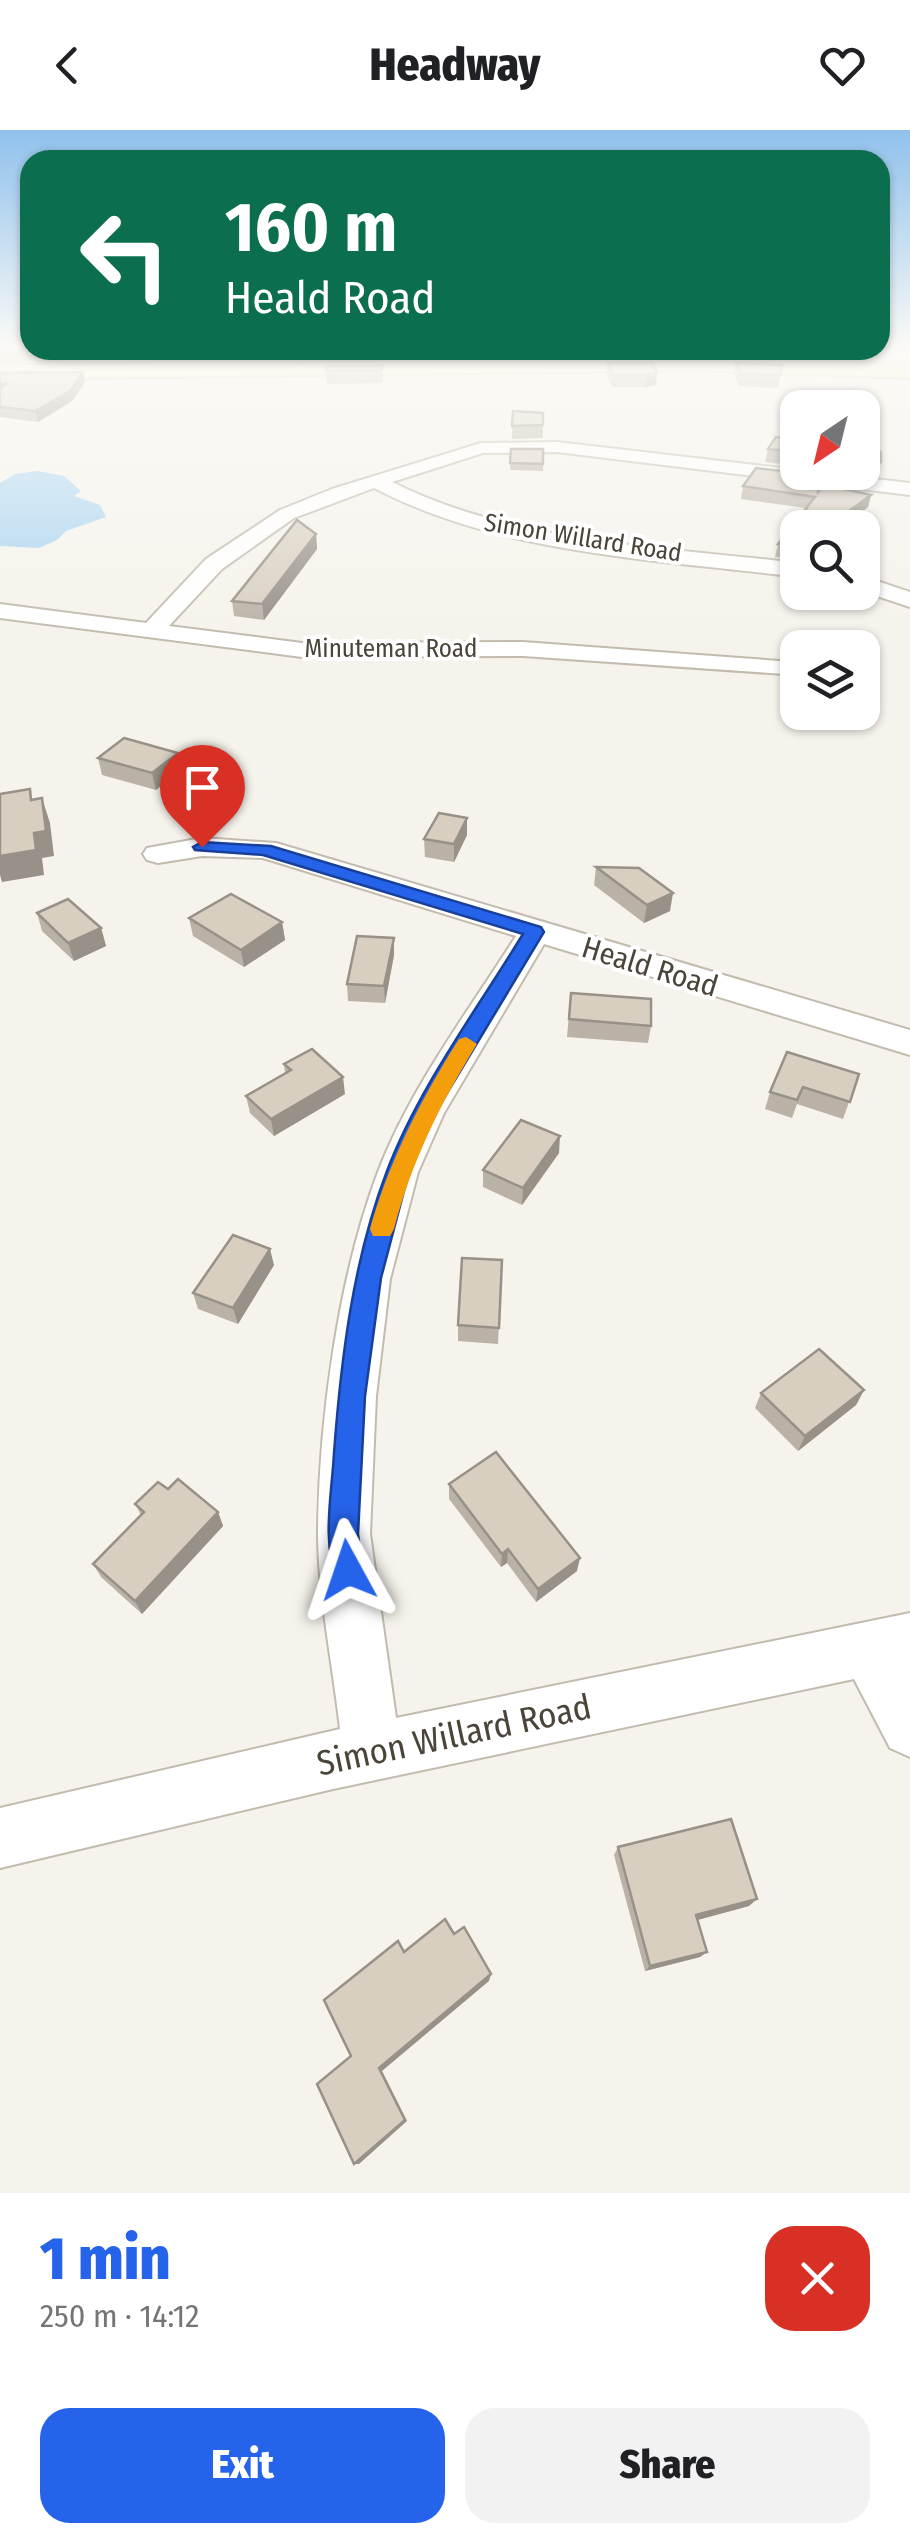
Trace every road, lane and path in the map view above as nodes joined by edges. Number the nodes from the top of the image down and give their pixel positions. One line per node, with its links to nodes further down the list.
1 (522, 445): 3 (street)
2 (528, 445): 4 (street)
3 (375, 481): 5 (street, Simon Willard Road); 9 (street)
4 (910, 488)
5 (780, 568)
6 (880, 589): 7 (street)
7 (910, 600)
8 (0, 612): 9 (street, Minuteman Road)
9 (152, 630): 10 (street, Minuteman Road)
10 (780, 667)
11 (158, 854): 12 (street, Heald Road)
12 (534, 932): 13 (street, Heald Road); 16 (street)
13 (910, 1043)
14 (889, 1644): 15 (street); 16 (street, Simon Willard Road)
15 (910, 1728)
16 (372, 1752): 17 (street, Simon Willard Road)
17 (0, 1838)

